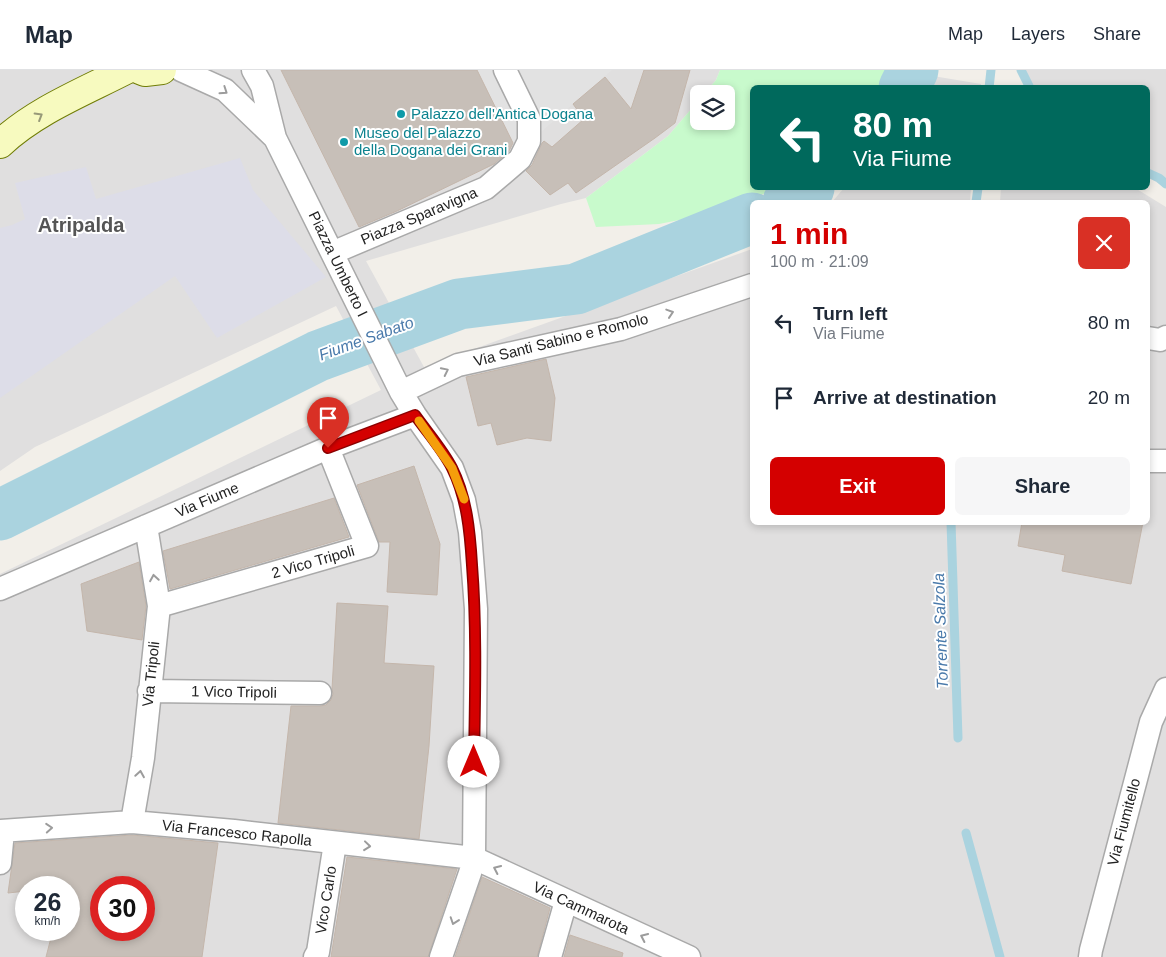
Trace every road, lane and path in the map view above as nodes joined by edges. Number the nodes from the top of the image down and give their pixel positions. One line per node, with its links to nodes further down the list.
1 (126, 70): 8 (street, one-way to 1)
2 (140, 70): 3 (street)
3 (162, 70)
4 (180, 70): 7 (street, Piazza Umberto I, one-way to 7)
5 (254, 70): 7 (street, Piazza Umberto I)
6 (505, 70): 9 (street, Piazza Sparavigna)
7 (275, 138): 9 (street, Piazza Umberto I)
8 (0, 144)
9 (337, 263): 13 (street, Piazza Umberto I)
10 (750, 286): 13 (street, Via Santi Sabino e Romolo, one-way to 10)
11 (1166, 337): 12 (street)
12 (1150, 338)
13 (399, 387): 14 (street, Piazza Umberto I)
14 (415, 415): 15 (street, Via Fiume); 27 (street, Piazza Umberto I)
15 (328, 448): 18 (street, Via Fiume); 20 (street, 2 Vico Tripoli)
16 (1150, 461): 17 (street)
17 (1166, 461)
18 (146, 526): 19 (street, Via Fiume); 20 (street, Via Tripoli, one-way to 18)
19 (0, 589)
20 (159, 606): 22 (street, Via Tripoli)
21 (1166, 689): 34 (street, Via Fiumitello)
22 (149, 691): 23 (street, 1 Vico Tripoli); 24 (street, Via Tripoli, one-way to 22)
23 (320, 693)
24 (132, 822): 25 (street, Via Francesco Rapolla, one-way to 24); 26 (street, Via Francesco Rapolla)
25 (2, 831): 28 (street)
26 (334, 843): 27 (street, Via Francesco Rapolla, one-way to 27); 30 (street, Vico Carlo)
27 (474, 858): 29 (street, Via Cammarota, one-way to 27); 31 (street, Piazza Umberto I, one-way to 31)
28 (0, 863)
29 (566, 901): 32 (street); 33 (street, Via Cammarota, one-way to 29)
30 (315, 957)
31 (441, 957)
32 (550, 957)
33 (688, 957)
34 (1090, 957)

